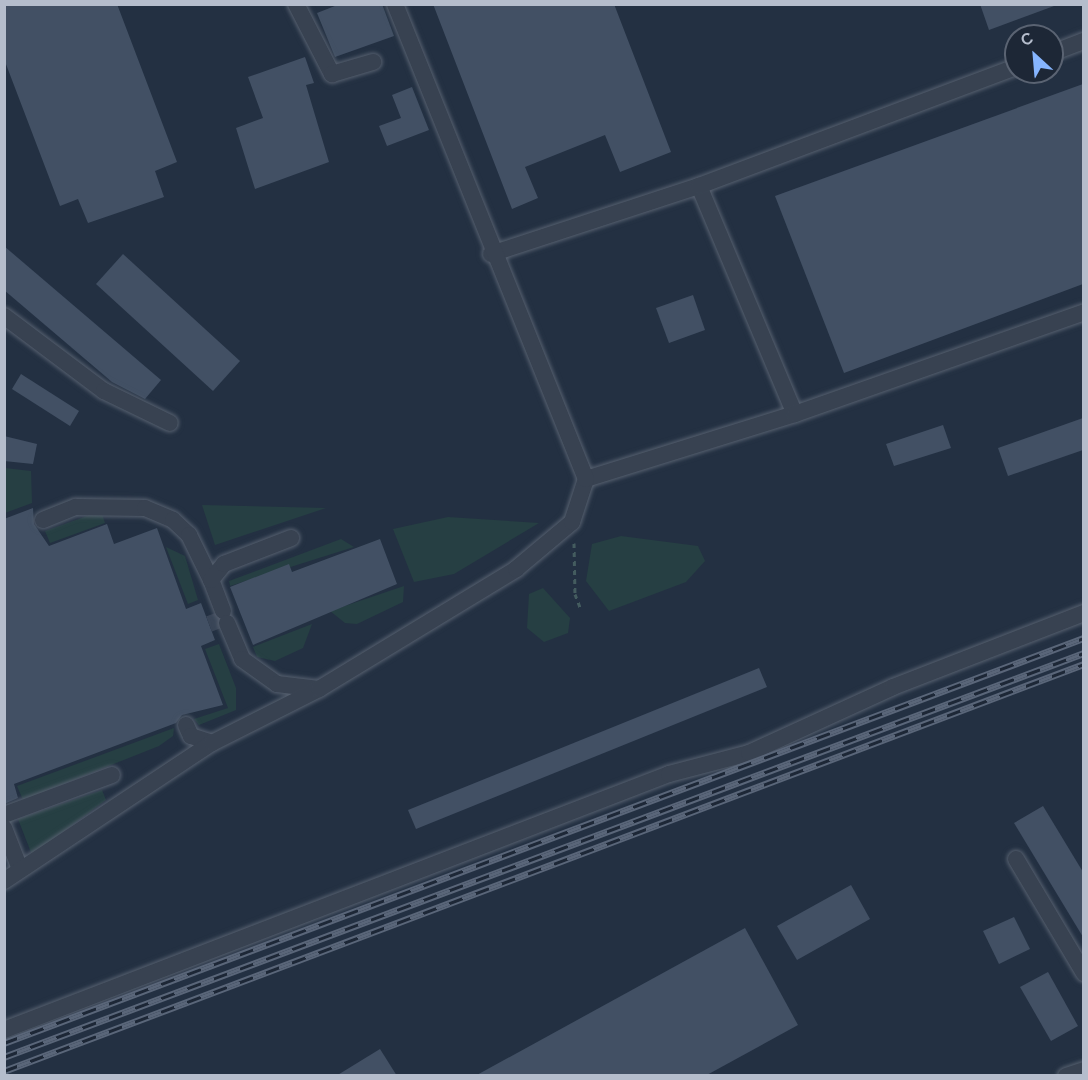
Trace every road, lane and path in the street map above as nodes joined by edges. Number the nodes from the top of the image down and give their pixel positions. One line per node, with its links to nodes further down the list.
1 (296, 4): 5 (lane)
2 (395, 4): 8 (lane)
3 (1083, 42): 4 (lane)
4 (1064, 49)
5 (373, 62)
6 (1004, 72): 7 (lane)
7 (699, 186): 8 (lane); 11 (lane)
8 (491, 254): 13 (lane)
9 (1083, 312): 11 (lane)
10 (4, 316): 12 (lane)
11 (795, 414): 13 (lane)
12 (170, 423)
13 (586, 479): 15 (lane)
14 (43, 520): 17 (lane)
15 (563, 529): 18 (path); 20 (lane)
16 (291, 538): 17 (lane)
17 (211, 580): 20 (lane)
18 (581, 610)
19 (1083, 613): 30 (lane)
20 (318, 689): 22 (lane)
21 (186, 724): 22 (lane)
22 (212, 743): 27 (lane)
23 (112, 775): 24 (lane)
24 (4, 815)
25 (4, 828): 27 (lane)
26 (1016, 859): 29 (lane)
27 (20, 869): 28 (lane)
28 (4, 881)
29 (1083, 973)
30 (4, 1030)
31 (1083, 1070): 32 (lane)
32 (1066, 1076)

